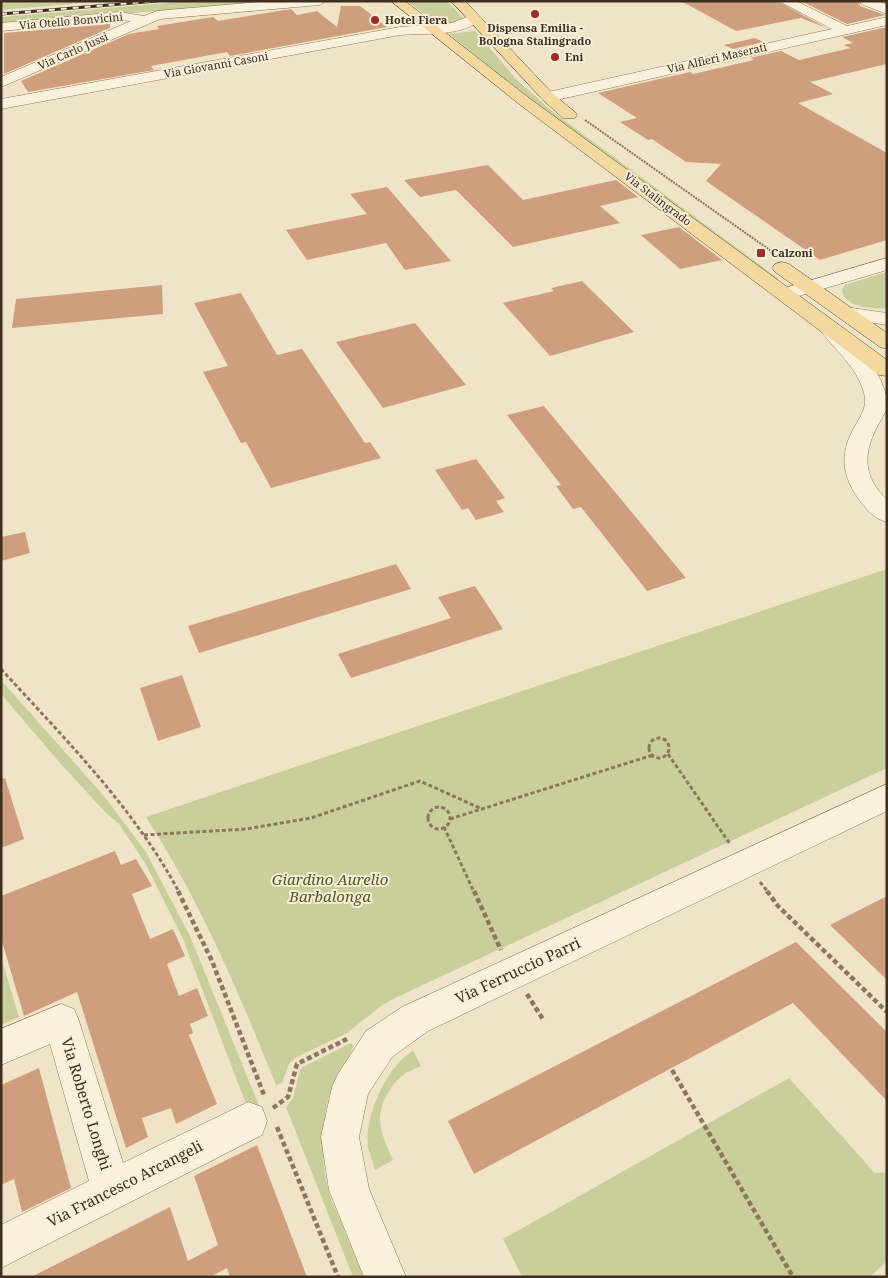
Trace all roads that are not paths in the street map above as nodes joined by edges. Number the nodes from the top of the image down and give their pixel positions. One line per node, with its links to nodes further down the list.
1 (320, 1): 8 (street, Via Otello Bonvicini)
2 (397, 1): 11 (main road, Via Stalingrado)
3 (458, 1): 7 (main road, Via Stalingrado)
4 (785, 1): 12 (street)
5 (866, 1): 6 (street)
6 (887, 10)
7 (474, 18): 11 (street); 14 (main road, Via Stalingrado)
8 (144, 20): 10 (street, Via Otello Bonvicini); 13 (street, Via Carlo Jussi)
9 (887, 21): 12 (street, Via Alfieri Maserati)
10 (1, 27)
11 (430, 28): 15 (street, Via Giovanni Casoni); 20 (main road, Via Stalingrado)
12 (845, 30): 14 (street, Via Alfieri Maserati)
13 (1, 83)
14 (548, 97): 16 (main road, Via Stalingrado)
15 (1, 104)
16 (653, 176)
17 (774, 257): 19 (main road, Via Stalingrado)
18 (887, 264): 19 (street)
19 (809, 287): 20 (street); 21 (main road, Via Stalingrado)
20 (785, 294): 21 (main road, Via Stalingrado)
21 (836, 319): 22 (street); 23 (main road, Via Stalingrado); 24 (main road, Via Stalingrado); 25 (street)
22 (887, 319)
23 (887, 343)
24 (887, 370)
25 (887, 514)
26 (887, 797): 31 (street, Via Ferruccio Parri)
27 (1, 1047): 29 (street, Via Roberto Longhi)
28 (248, 1121): 29 (street, Via Francesco Arcangeli)
29 (112, 1191): 30 (street, Via Francesco Arcangeli)
30 (1, 1247)
31 (385, 1277)

